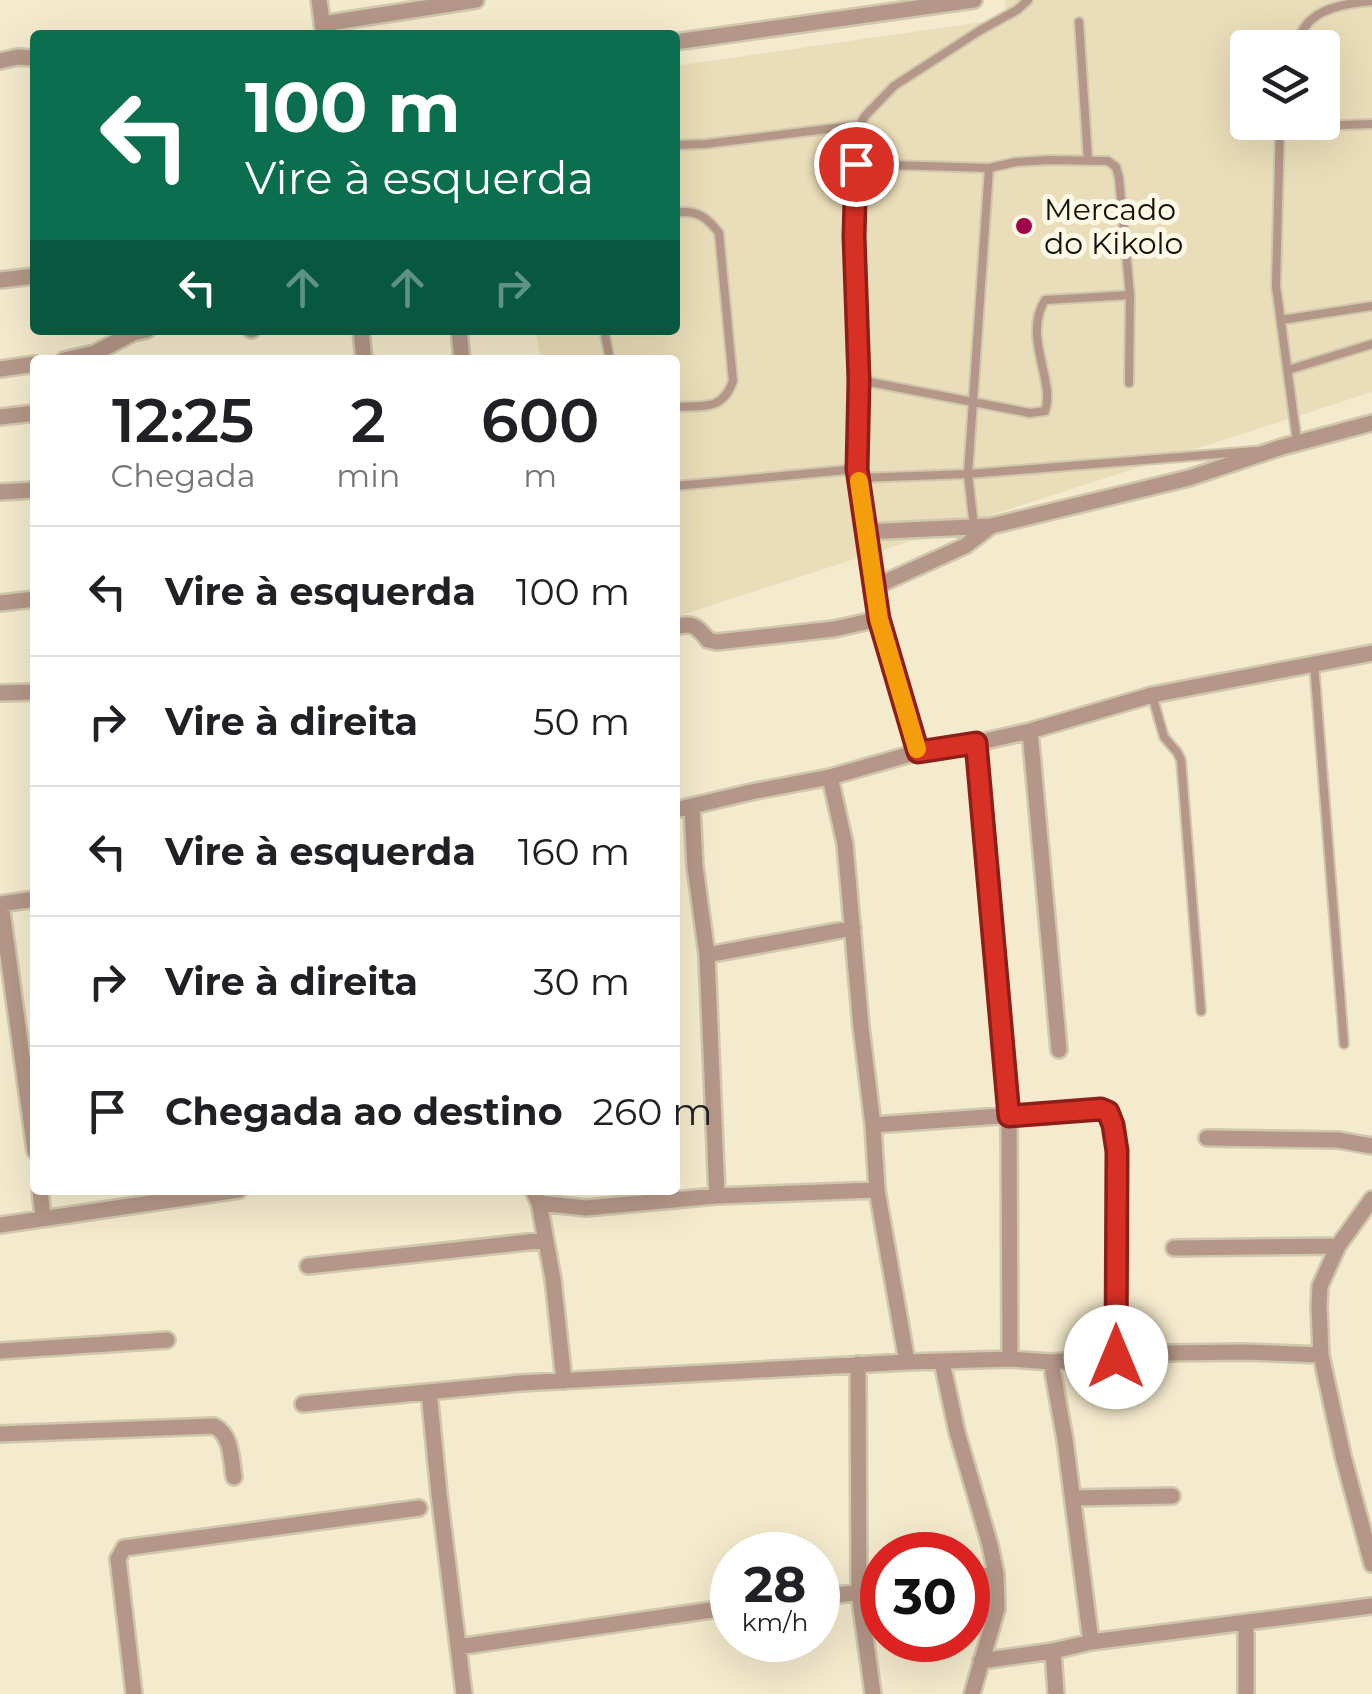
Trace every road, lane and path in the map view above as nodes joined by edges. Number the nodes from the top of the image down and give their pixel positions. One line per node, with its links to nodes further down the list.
1 (319, 0): 7 (street)
2 (476, 0): 7 (street)
3 (974, 0): 9 (street)
4 (1028, 0): 14 (lane)
5 (1372, 1): 8 (lane)
6 (1079, 22): 17 (lane)
7 (323, 29)
8 (1304, 30)
9 (680, 41)
10 (30, 58): 11 (street)
11 (0, 60)
12 (1340, 124): 13 (lane)
13 (1372, 124)
14 (860, 125): 16 (lane); 18 (lane)
15 (1279, 140): 25 (lane)
16 (680, 144)
17 (1088, 161): 19 (lane); 23 (lane)
18 (856, 164): 19 (lane); 32 (lane)
19 (989, 168): 34 (lane)
20 (680, 213): 35 (lane)
21 (30, 277): 22 (street)
22 (0, 280)
23 (1130, 295): 33 (lane); 34 (lane)
24 (1372, 306): 25 (lane)
25 (1281, 320): 31 (lane)
26 (1372, 344): 31 (lane)
27 (116, 352): 28 (street)
28 (85, 355)
29 (30, 365): 30 (street)
30 (0, 369)
31 (1288, 370): 39 (lane)
32 (859, 380): 34 (lane); 41 (lane)
33 (1129, 383)
34 (971, 401): 42 (lane)
35 (680, 408)
36 (30, 414): 37 (street)
37 (0, 417)
38 (1372, 423): 39 (street)
39 (1298, 442): 40 (street)
40 (1274, 449): 42 (lane); 46 (street)
41 (858, 473): 42 (lane); 43 (lane); 48 (lane)
42 (968, 474): 47 (lane)
43 (680, 486)
44 (30, 490): 45 (street)
45 (0, 492)
46 (991, 526): 47 (street); 49 (street)
47 (974, 527): 48 (street)
48 (865, 532): 49 (street)
49 (874, 587): 52 (street)
50 (30, 600): 51 (street)
51 (0, 603)
52 (879, 619): 53 (street); 61 (street)
53 (680, 626)
54 (1372, 653): 55 (street)
55 (1314, 664): 58 (street); 69 (lane)
56 (30, 693): 57 (street)
57 (0, 694)
58 (1152, 695): 59 (street); 68 (lane)
59 (1030, 731): 60 (street); 70 (street)
60 (976, 743): 61 (street); 72 (street)
61 (918, 752): 62 (street)
62 (830, 777): 63 (street); 66 (street)
63 (683, 809): 67 (street)
64 (30, 900): 65 (street)
65 (0, 904): 71 (street)
66 (852, 928): 67 (street); 73 (street)
67 (707, 956): 79 (street)
68 (1201, 1011)
69 (1344, 1044)
70 (1059, 1050)
71 (30, 1116)
72 (1009, 1116): 73 (street); 91 (street); 92 (street)
73 (873, 1125): 76 (street)
74 (1207, 1138): 75 (street)
75 (1372, 1146)
76 (877, 1190): 79 (street); 93 (street)
77 (41, 1195): 82 (street)
78 (203, 1195): 82 (street)
79 (716, 1196): 80 (street)
80 (536, 1197): 84 (street)
81 (1372, 1199): 85 (street)
82 (43, 1217): 83 (street)
83 (0, 1224)
84 (546, 1240): 87 (street); 97 (street)
85 (1338, 1246): 86 (street); 90 (street)
86 (1174, 1248)
87 (308, 1266)
88 (167, 1340): 89 (street)
89 (0, 1351)
90 (1321, 1355): 91 (street); 105 (street)
91 (1116, 1357): 95 (street)
92 (1010, 1359): 94 (street); 95 (street)
93 (906, 1362): 94 (street); 96 (street)
94 (942, 1362): 106 (street)
95 (1051, 1362): 103 (street)
96 (858, 1364): 97 (street); 108 (street)
97 (564, 1381): 98 (street)
98 (429, 1392): 99 (street); 115 (street)
99 (303, 1404)
100 (0, 1434): 101 (street)
101 (234, 1477)
102 (1172, 1496): 103 (street)
103 (1072, 1498): 114 (street)
104 (419, 1508): 119 (street)
105 (1370, 1554)
106 (996, 1574): 107 (street); 113 (street)
107 (990, 1575)
108 (859, 1593): 109 (street); 121 (street)
109 (840, 1595)
110 (1372, 1606): 112 (street)
111 (710, 1610): 115 (street)
112 (1246, 1624): 114 (street); 124 (street)
113 (990, 1633)
114 (1091, 1642): 116 (street)
115 (458, 1647): 120 (street)
116 (1053, 1651): 117 (street); 123 (street)
117 (990, 1660)
118 (982, 1662): 122 (street)
119 (134, 1694)
120 (464, 1694)
121 (874, 1694)
122 (972, 1694)
123 (1056, 1694)
124 (1246, 1694)

